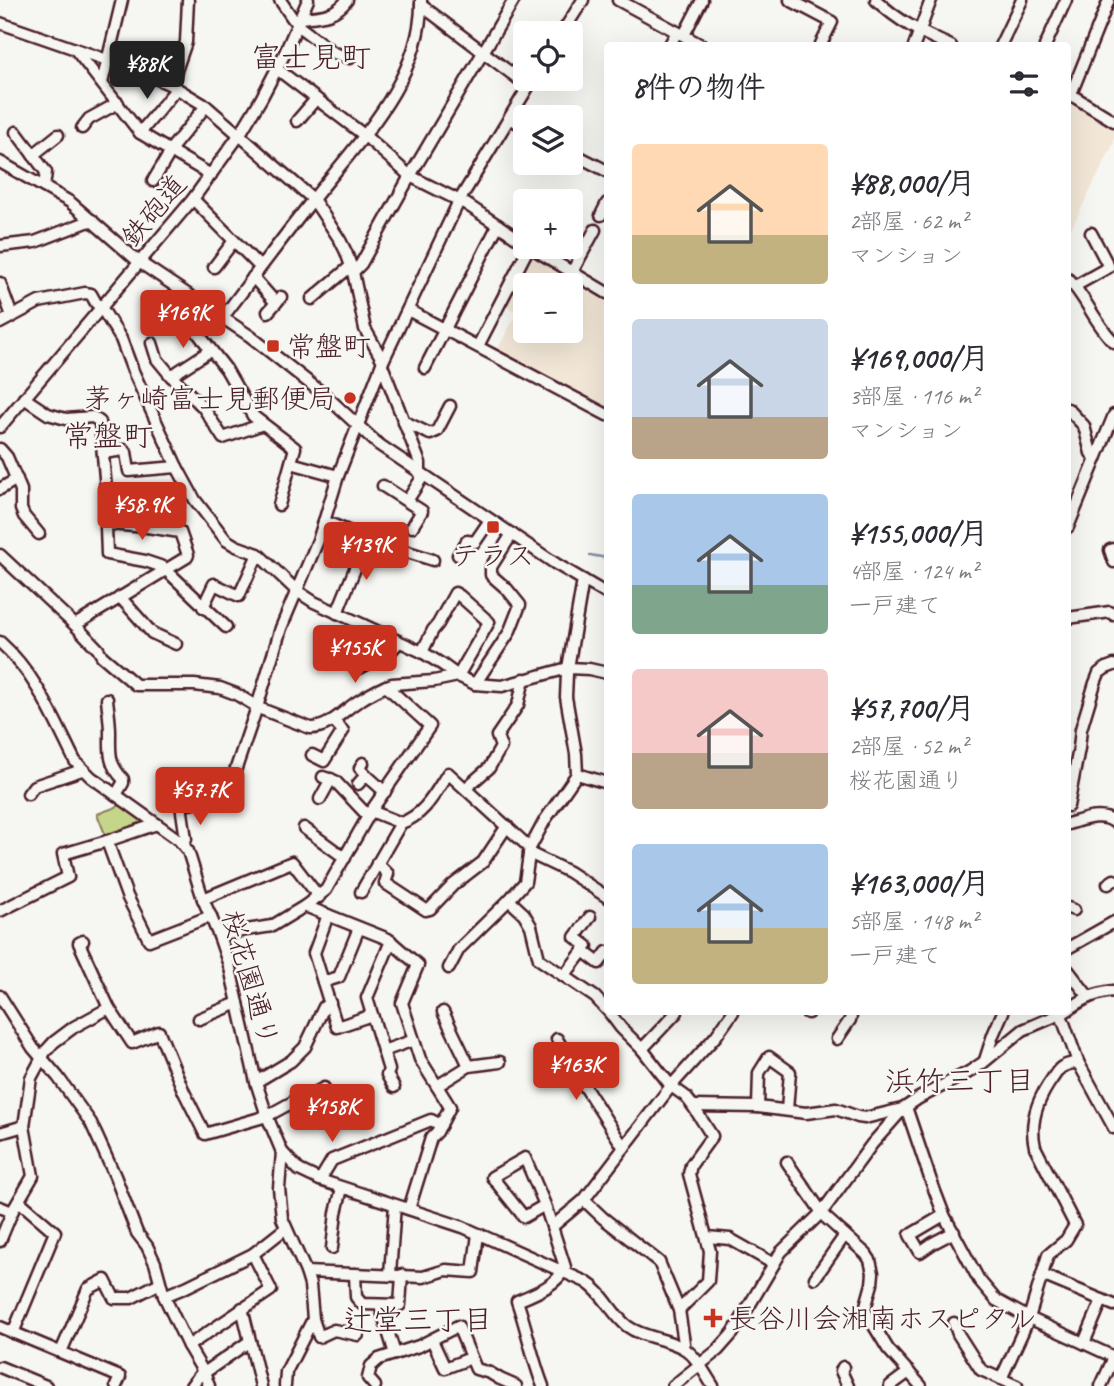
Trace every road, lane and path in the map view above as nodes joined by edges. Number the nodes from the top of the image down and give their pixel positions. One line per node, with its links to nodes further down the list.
1 (122, 0): 32 (street)
2 (188, 0): 36 (street)
3 (279, 0): 18 (street)
4 (308, 0): 18 (street, 鉄砲道)
5 (347, 0): 18 (street)
6 (514, 0): 30 (street)
7 (583, 0): 17 (street)
8 (618, 0): 21 (street)
9 (702, 0): 21 (street)
10 (790, 0): 24 (street)
11 (876, 0): 20 (street)
12 (931, 0): 20 (street)
13 (1022, 0): 27 (street)
14 (1066, 0): 28 (street)
15 (1109, 0): 37 (street)
16 (421, 3): 30 (street); 52 (street)
17 (570, 21)
18 (298, 22): 31 (street); 33 (street, 鉄砲道)
19 (0, 23): 29 (street)
20 (918, 32): 25 (street); 26 (street)
21 (680, 34): 22 (street); 23 (street)
22 (673, 42)
23 (695, 42)
24 (822, 42)
25 (915, 42)
26 (942, 42)
27 (1002, 42)
28 (1047, 42)
29 (74, 48): 32 (street); 35 (street)
30 (484, 54): 34 (street); 59 (street)
31 (350, 58)
32 (108, 60): 35 (street); 36 (street)
33 (277, 69): 40 (street); 50 (street, 鉄砲道)
34 (513, 72)
35 (102, 83): 41 (street)
36 (174, 86): 42 (street); 49 (street)
37 (1071, 89)
38 (525, 91): 43 (street)
39 (1071, 95): 46 (street)
40 (316, 99): 45 (street); 52 (street)
41 (118, 103): 47 (street); 49 (street)
42 (206, 106): 50 (street); 53 (street)
43 (509, 118): 44 (street); 64 (street)
44 (513, 120)
45 (298, 121)
46 (1114, 121)
47 (82, 128)
48 (16, 132): 54 (street)
49 (140, 133): 53 (street)
50 (240, 134): 58 (street, 鉄砲道); 62 (street)
51 (58, 135): 54 (street)
52 (364, 135): 59 (street); 62 (street)
53 (170, 151): 58 (street); 60 (street)
54 (33, 155): 61 (street)
55 (583, 159): 57 (street)
56 (0, 162): 61 (street)
57 (604, 170)
58 (211, 175): 63 (street, 鉄砲道)
59 (410, 176): 64 (street); 79 (street)
60 (153, 181)
61 (44, 187): 67 (street)
62 (313, 199): 78 (street); 79 (street)
63 (193, 200): 72 (street); 76 (street, 鉄砲道)
64 (459, 201): 68 (street); 87 (street)
65 (604, 209): 66 (street)
66 (601, 215)
67 (92, 220): 73 (street); 76 (street)
68 (498, 225): 71 (street); 92 (street)
69 (595, 230): 80 (street)
70 (1091, 233): 83 (street)
71 (513, 236)
72 (233, 242): 77 (street); 78 (street)
73 (0, 246)
74 (522, 259): 95 (street)
75 (550, 259): 80 (street)
76 (139, 262): 86 (street, 鉄砲道); 89 (street)
77 (214, 267)
78 (260, 267): 81 (street)
79 (352, 269): 85 (street); 97 (street)
80 (572, 272): 84 (street)
81 (253, 277): 88 (street); 89 (street)
82 (0, 283): 90 (street)
83 (1071, 283): 93 (street)
84 (604, 291)
85 (312, 299)
86 (101, 307): 90 (street); 100 (street, 鉄砲道); 113 (street)
87 (408, 310): 92 (street); 97 (street)
88 (268, 312)
89 (220, 315): 96 (street); 107 (street)
90 (12, 316): 91 (street)
91 (0, 323)
92 (445, 329): 95 (street); 98 (street)
93 (1114, 342)
94 (152, 343): 99 (street)
95 (478, 346): 103 (street)
96 (211, 350): 99 (street); 106 (street)
97 (383, 363): 105 (street); 107 (street)
98 (425, 368)
99 (171, 376): 106 (street)
100 (24, 398): 108 (street, 鉄砲道); 110 (street)
101 (450, 406): 105 (street)
102 (1071, 412): 111 (street)
103 (604, 413)
104 (1114, 415): 111 (street)
105 (404, 421): 114 (street)
106 (263, 424): 112 (street)
107 (357, 425): 114 (street); 115 (street)
108 (0, 427)
109 (0, 449): 116 (street)
110 (103, 453): 113 (street); 124 (street)
111 (1096, 459): 122 (street)
112 (291, 463): 115 (street); 120 (street)
113 (177, 467): 130 (street)
114 (422, 475): 119 (street); 121 (street)
115 (338, 476): 123 (street)
116 (17, 479): 118 (street); 126 (street)
117 (383, 486): 119 (street)
118 (0, 489)
119 (407, 501): 125 (street)
120 (279, 505)
121 (490, 520): 127 (street); 132 (street)
122 (1071, 520)
123 (324, 521): 128 (street); 137 (street)
124 (108, 524): 135 (street); 135 (street)
125 (412, 527)
126 (39, 534)
127 (512, 534): 136 (street); 156 (street)
128 (367, 539): 133 (street); 141 (street)
129 (1114, 549): 134 (street)
130 (258, 554): 137 (street); 140 (street)
131 (0, 555): 144 (street)
132 (458, 555)
133 (433, 560)
134 (1114, 562)
135 (165, 570): 139 (street); 140 (street)
136 (583, 580): 138 (street); 152 (street)
137 (298, 591): 141 (street); 159 (street)
138 (604, 592)
139 (120, 597): 144 (street); 148 (street)
140 (203, 607): 145 (street)
141 (337, 613): 147 (street)
142 (1114, 615): 143 (street)
143 (1071, 618)
144 (75, 625): 159 (street)
145 (226, 627)
146 (0, 642): 163 (street)
147 (399, 642): 149 (street); 150 (street)
148 (176, 644)
149 (422, 652): 154 (street); 154 (street)
150 (355, 660)
151 (1114, 665): 169 (street)
152 (568, 668): 153 (street); 155 (street); 164 (street)
153 (604, 672)
154 (458, 677): 156 (street); 157 (street)
155 (524, 680): 156 (street); 168 (street)
156 (475, 684)
157 (386, 686): 160 (street); 170 (street)
158 (107, 699): 172 (street)
159 (257, 708): 160 (street); 182 (street, 桜花園通り)
160 (333, 720): 161 (street)
161 (312, 755)
162 (363, 763): 165 (street)
163 (82, 769): 171 (street); 172 (street)
164 (577, 774): 166 (street); 183 (street)
165 (366, 775): 167 (street); 170 (street)
166 (604, 781)
167 (358, 784)
168 (466, 789): 176 (street); 179 (street)
169 (1071, 790)
170 (385, 792): 174 (street)
171 (28, 794)
172 (116, 795): 178 (street)
173 (320, 799): 174 (street)
174 (369, 814): 176 (street); 184 (street)
175 (1112, 819): 177 (street)
176 (401, 823): 185 (street)
177 (1071, 823)
178 (157, 824): 181 (street); 182 (street)
179 (508, 826): 183 (street); 185 (street)
180 (304, 828): 184 (street)
181 (107, 841): 192 (street); 194 (street)
182 (184, 844): 189 (street, 桜花園通り)
183 (529, 850): 187 (street); 190 (street)
184 (345, 858): 188 (street)
185 (377, 863): 186 (street)
186 (361, 892)
187 (604, 895)
188 (318, 897): 189 (street); 191 (street)
189 (203, 899): 194 (street, 桜花園通り)
190 (509, 900): 204 (street); 206 (street)
191 (305, 906): 193 (street); 198 (street)
192 (0, 911)
193 (328, 915): 197 (street); 207 (street)
194 (211, 916): 198 (street, 桜花園通り)
195 (590, 917): 202 (street)
196 (1114, 922): 201 (street)
197 (359, 928): 200 (street); 207 (street)
198 (219, 936): 211 (street, 桜花園通り)
199 (83, 941): 215 (street)
200 (391, 941): 217 (street); 227 (street)
201 (1071, 946)
202 (583, 951): 203 (street); 206 (street)
203 (604, 956)
204 (449, 968)
205 (1071, 974): 210 (street)
206 (564, 976): 213 (street)
207 (323, 982): 212 (street)
208 (1114, 992): 210 (street)
209 (0, 996): 231 (street)
210 (1088, 996): 214 (street)
211 (239, 1003): 225 (street); 236 (street, 桜花園通り)
212 (330, 1003): 217 (street); 236 (street)
213 (604, 1006)
214 (1071, 1007)
215 (109, 1008): 231 (street); 245 (street)
216 (443, 1012): 235 (street)
217 (372, 1015): 230 (street)
218 (612, 1015): 229 (street)
219 (674, 1015): 229 (street)
220 (731, 1015): 238 (street)
221 (851, 1015): 226 (street)
222 (1002, 1015): 233 (street)
223 (1056, 1015): 233 (street)
224 (1064, 1015): 234 (street)
225 (199, 1019)
226 (837, 1039)
227 (414, 1040): 230 (street); 237 (street)
228 (557, 1040): 250 (street)
229 (642, 1049): 238 (street)
230 (383, 1051): 239 (street)
231 (42, 1059): 247 (street); 281 (street)
232 (500, 1062): 235 (street)
233 (984, 1062): 243 (street)
234 (1078, 1062): 248 (street); 279 (street)
235 (469, 1066): 237 (street)
236 (256, 1082): 245 (street, 桜花園通り)
237 (437, 1086): 246 (street)
238 (671, 1086): 241 (street); 250 (street)
239 (394, 1087)
240 (324, 1088): 245 (street)
241 (693, 1106): 242 (street); 269 (street)
242 (758, 1107): 244 (street); 244 (street)
243 (904, 1108): 244 (street); 262 (street); 263 (street)
244 (787, 1110)
245 (267, 1116): 251 (street, 桜花園通り)
246 (441, 1125): 253 (street); 260 (street)
247 (24, 1126): 249 (street); 256 (street)
248 (1114, 1128)
249 (0, 1133)
250 (624, 1148): 255 (street)
251 (282, 1152): 253 (street, 桜花園通り); 265 (street)
252 (787, 1162): 262 (street)
253 (320, 1180): 254 (street, 桜花園通り)
254 (342, 1188): 257 (street, 桜花園通り); 271 (street)
255 (584, 1200): 264 (street); 287 (street)
256 (19, 1201): 261 (street); 292 (street)
257 (395, 1205): 260 (street, 桜花園通り); 277 (street)
258 (545, 1205): 258 (street); 264 (street)
259 (0, 1207): 261 (street)
260 (409, 1209): 267 (street, 桜花園通り)
261 (12, 1212): 270 (street)
262 (821, 1212): 268 (street); 273 (street)
263 (944, 1215): 266 (street); 266 (street)
264 (553, 1226): 274 (street)
265 (286, 1228): 272 (street); 275 (street)
266 (954, 1232): 288 (street)
267 (478, 1234): 274 (street, 桜花園通り); 278 (street)
268 (845, 1235): 280 (street); 306 (street)
269 (707, 1237): 273 (street); 287 (street)
270 (0, 1241)
271 (332, 1248)
272 (253, 1254): 282 (street); 286 (street)
273 (774, 1264): 303 (street)
274 (564, 1271): 298 (street, 桜花園通り); 317 (street)
275 (306, 1272): 276 (street); 289 (street)
276 (355, 1274): 277 (street); 285 (street)
277 (390, 1274): 278 (street)
278 (402, 1275): 285 (street)
279 (1042, 1275): 283 (street); 288 (street)
280 (815, 1278)
281 (160, 1283): 282 (street); 299 (street)
282 (164, 1296): 297 (street)
283 (1102, 1300): 284 (street); 296 (street)
284 (1114, 1304)
285 (380, 1305): 300 (street)
286 (242, 1308): 295 (street); 297 (street)
287 (679, 1310): 298 (street)
288 (1029, 1318): 296 (street); 308 (street)
289 (313, 1319): 293 (street); 314 (street)
290 (954, 1323): 308 (street)
291 (0, 1327): 292 (street)
292 (13, 1333): 299 (street)
293 (358, 1335)
294 (432, 1339): 300 (street); 302 (street); 302 (street)
295 (250, 1341): 307 (street); 313 (street)
296 (1084, 1343): 301 (street)
297 (188, 1346): 307 (street)
298 (683, 1347): 303 (street, 桜花園通り)
299 (61, 1352): 310 (street)
300 (395, 1354): 315 (street)
301 (1114, 1357): 324 (street)
302 (471, 1358): 316 (street)
303 (699, 1365): 318 (street); 319 (street, 桜花園通り)
304 (0, 1367): 309 (street)
305 (843, 1367): 320 (street)
306 (909, 1371): 321 (street); 322 (street)
307 (204, 1372): 311 (street); 312 (street)
308 (1001, 1379): 323 (street)
309 (46, 1386)
310 (116, 1386)
311 (191, 1386)
312 (209, 1386)
313 (261, 1386)
314 (285, 1386)
315 (375, 1386)
316 (516, 1386)
317 (543, 1386)
318 (673, 1386)
319 (713, 1386)
320 (848, 1386)
321 (890, 1386)
322 (921, 1386)
323 (1017, 1386)
324 (1101, 1386)

